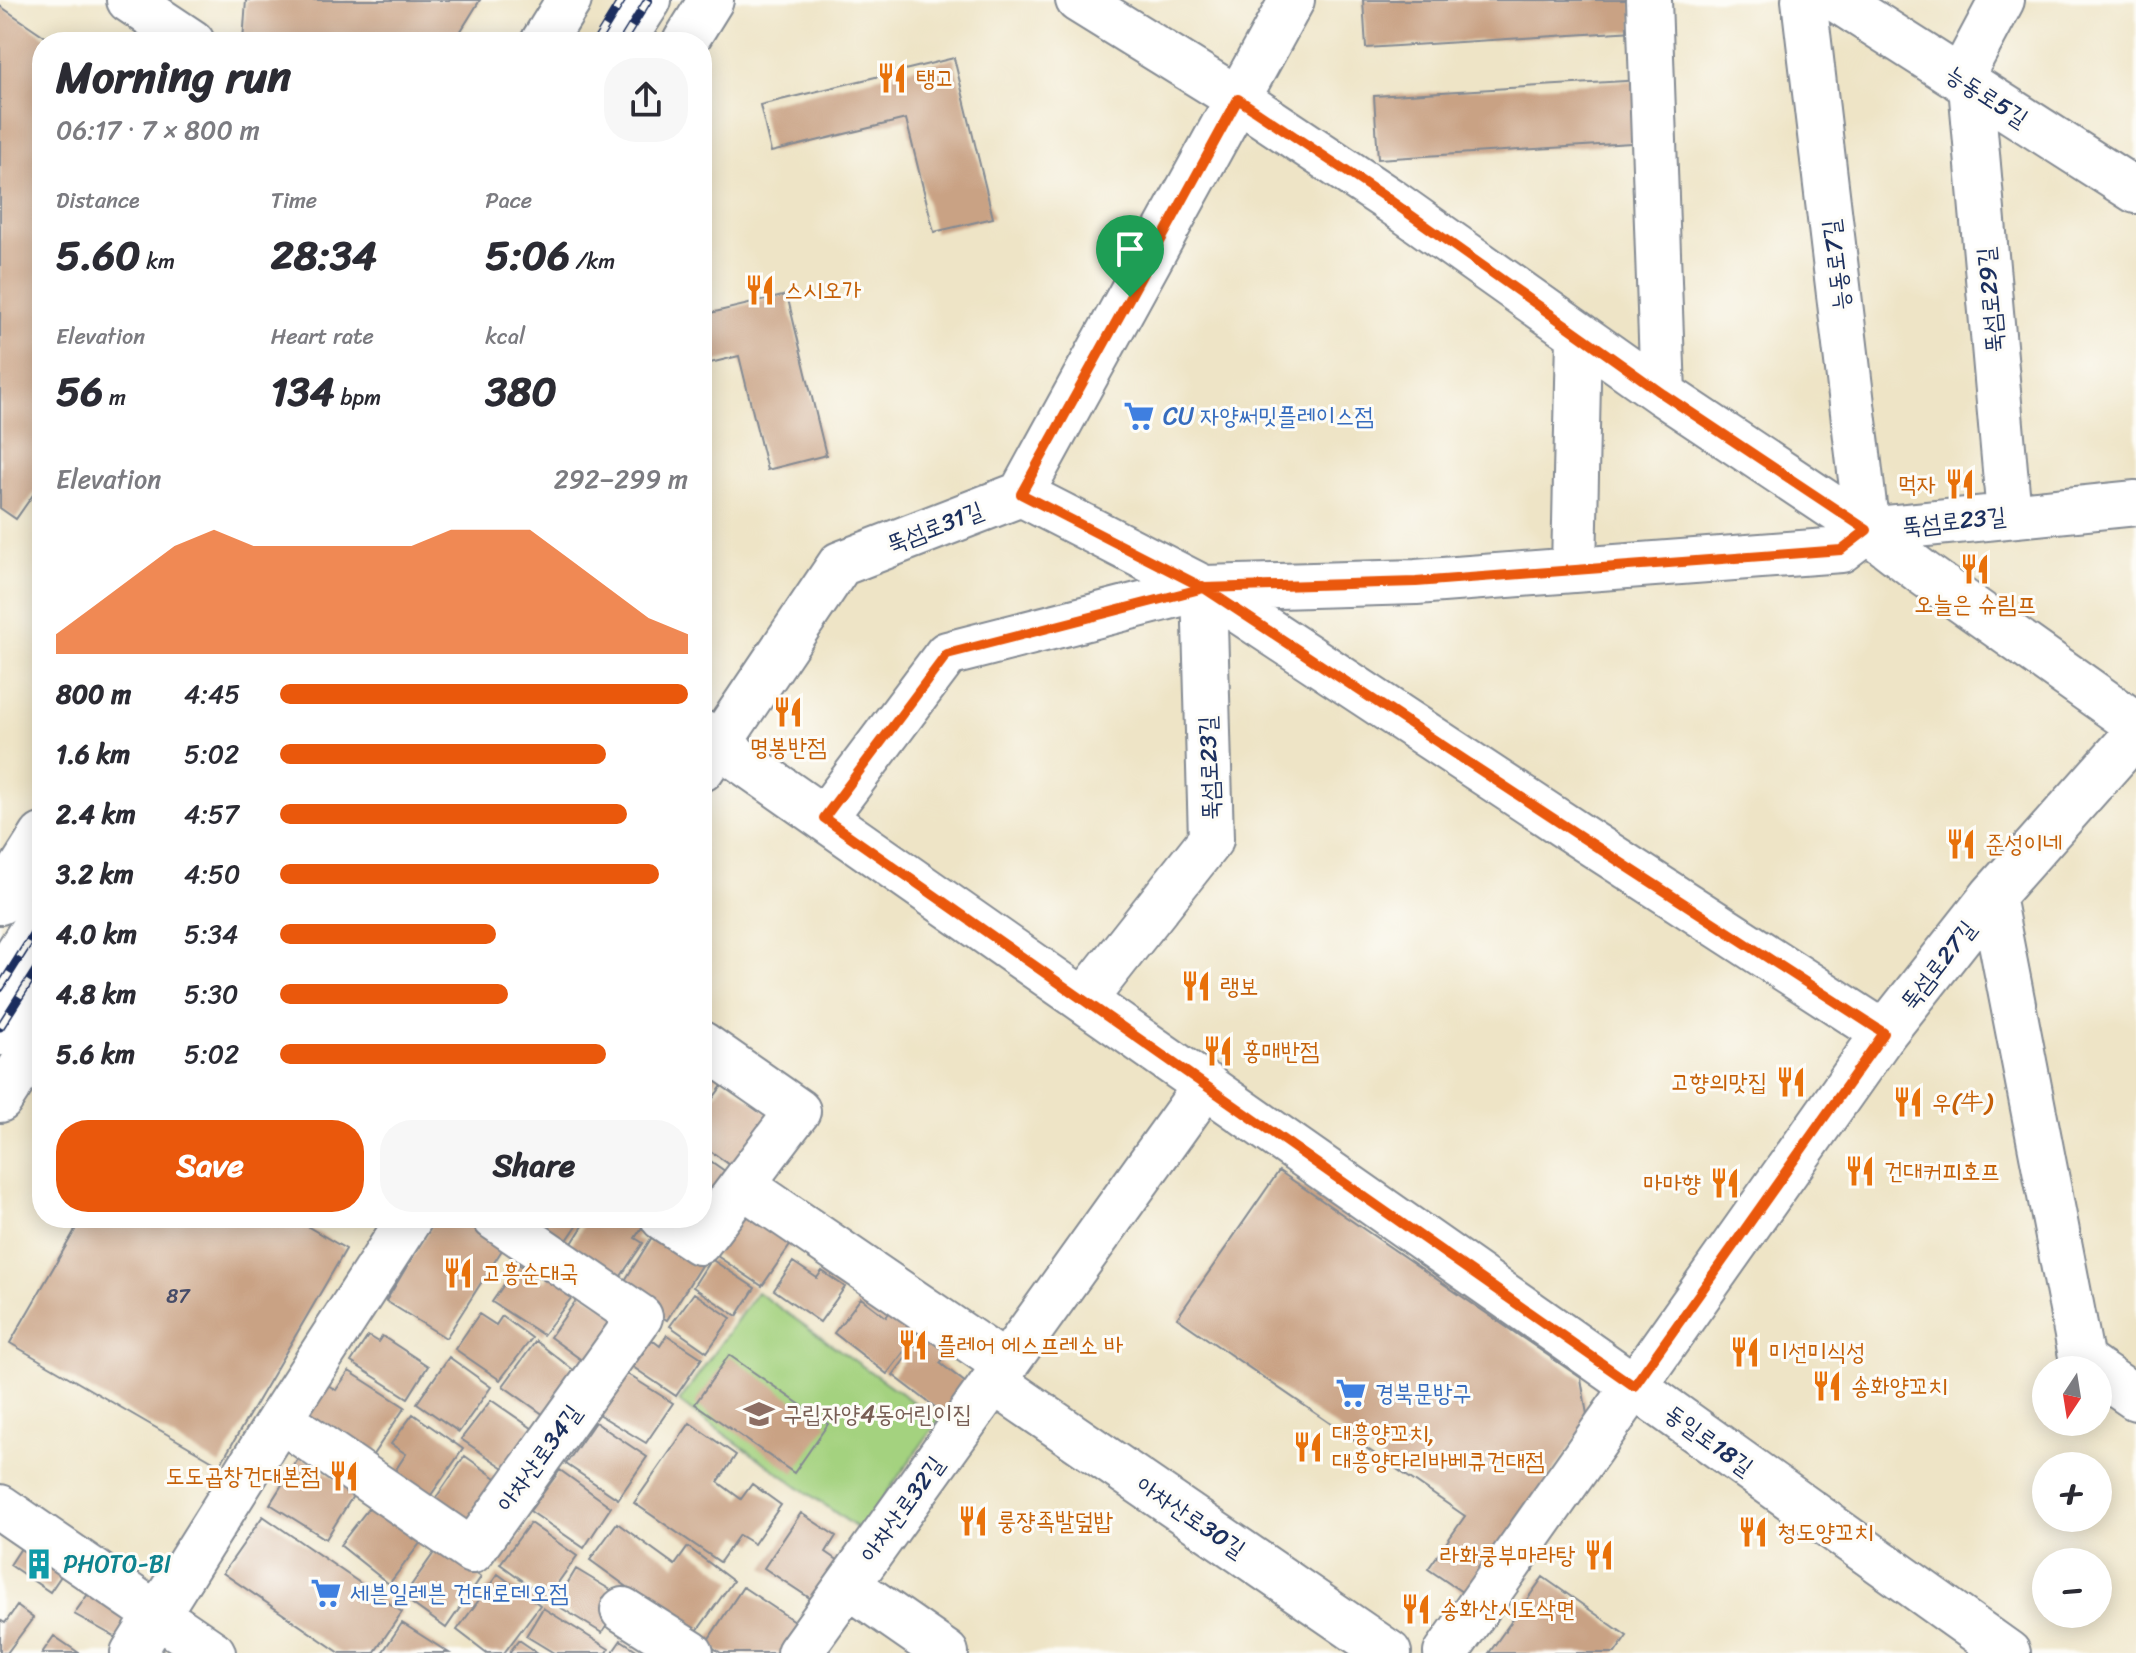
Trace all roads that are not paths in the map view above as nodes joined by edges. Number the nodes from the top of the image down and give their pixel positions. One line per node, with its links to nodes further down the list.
1 (129, 0): 11 (main road)
2 (569, 0): 12 (main road)
3 (622, 0): 13 (main road)
4 (649, 0): 14 (main road)
5 (711, 0): 15 (main road)
6 (1078, 0): 17 (main road)
7 (1292, 0): 17 (main road)
8 (1649, 0): 20 (main road)
9 (1830, 0): 16 (main road, 능동로5길); 24 (main road, 능동로7길)
10 (2002, 0): 16 (main road)
11 (177, 32)
12 (549, 32)
13 (601, 32)
14 (628, 32)
15 (691, 32)
16 (1966, 82): 18 (main road, 능동로5길); 23 (main road, 뚝섬로29길)
17 (1238, 99): 19 (main road); 21 (main road)
18 (2136, 191)
19 (1579, 336): 20 (main road); 25 (main road)
20 (1663, 394): 24 (main road)
21 (1021, 494): 26 (main road); 29 (main road, 뚝섬로31길)
22 (2136, 503): 23 (main road, 뚝섬로23길)
23 (2009, 515): 24 (main road, 뚝섬로23길)
24 (1867, 530): 25 (main road, 뚝섬로23길); 27 (main road)
25 (1574, 569): 26 (main road, 뚝섬로23길)
26 (1204, 588): 31 (main road, 뚝섬로23길); 37 (main road, 뚝섬로23길); 39 (main road)
27 (2136, 724)
28 (2136, 734): 33 (main road, 뚝섬로27길)
29 (712, 742)
30 (712, 752): 31 (main road, 동일로18길)
31 (824, 818): 37 (main road, 동일로18길)
32 (32, 852): 34 (main road)
33 (1992, 896): 39 (main road, 뚝섬로27길); 50 (main road, 뚝섬로27길)
34 (0, 902)
35 (32, 944): 36 (main road)
36 (22, 972): 38 (main road)
37 (1084, 1000): 42 (main road, 동일로18길)
38 (0, 1033)
39 (1884, 1033): 53 (main road, 뚝섬로27길)
40 (32, 1050): 43 (main road)
41 (712, 1051): 44 (main road)
42 (1206, 1085): 51 (main road, 아차산로32길); 53 (main road, 동일로18길)
43 (0, 1100)
44 (742, 1185): 45 (main road); 51 (main road)
45 (712, 1225)
46 (404, 1228): 55 (main road)
47 (510, 1228): 55 (main road, 아차산로34길)
48 (678, 1228): 49 (main road)
49 (710, 1228)
50 (2081, 1356)
51 (1000, 1373): 57 (main road, 아차산로32길); 66 (main road, 아차산로30길)
52 (2112, 1382): 54 (main road, 뚝섬로27길)
53 (1634, 1386): 60 (main road, 동일로18길); 67 (main road)
54 (2136, 1398)
55 (280, 1419): 59 (main road)
56 (0, 1507): 59 (main road)
57 (848, 1585): 64 (main road, 아차산로32길); 65 (main road)
58 (623, 1610): 63 (main road)
59 (157, 1613): 61 (main road); 62 (main road)
60 (1993, 1649)
61 (133, 1653)
62 (213, 1653)
63 (691, 1653)
64 (799, 1653)
65 (946, 1653)
66 (1389, 1653)
67 (1446, 1653)

